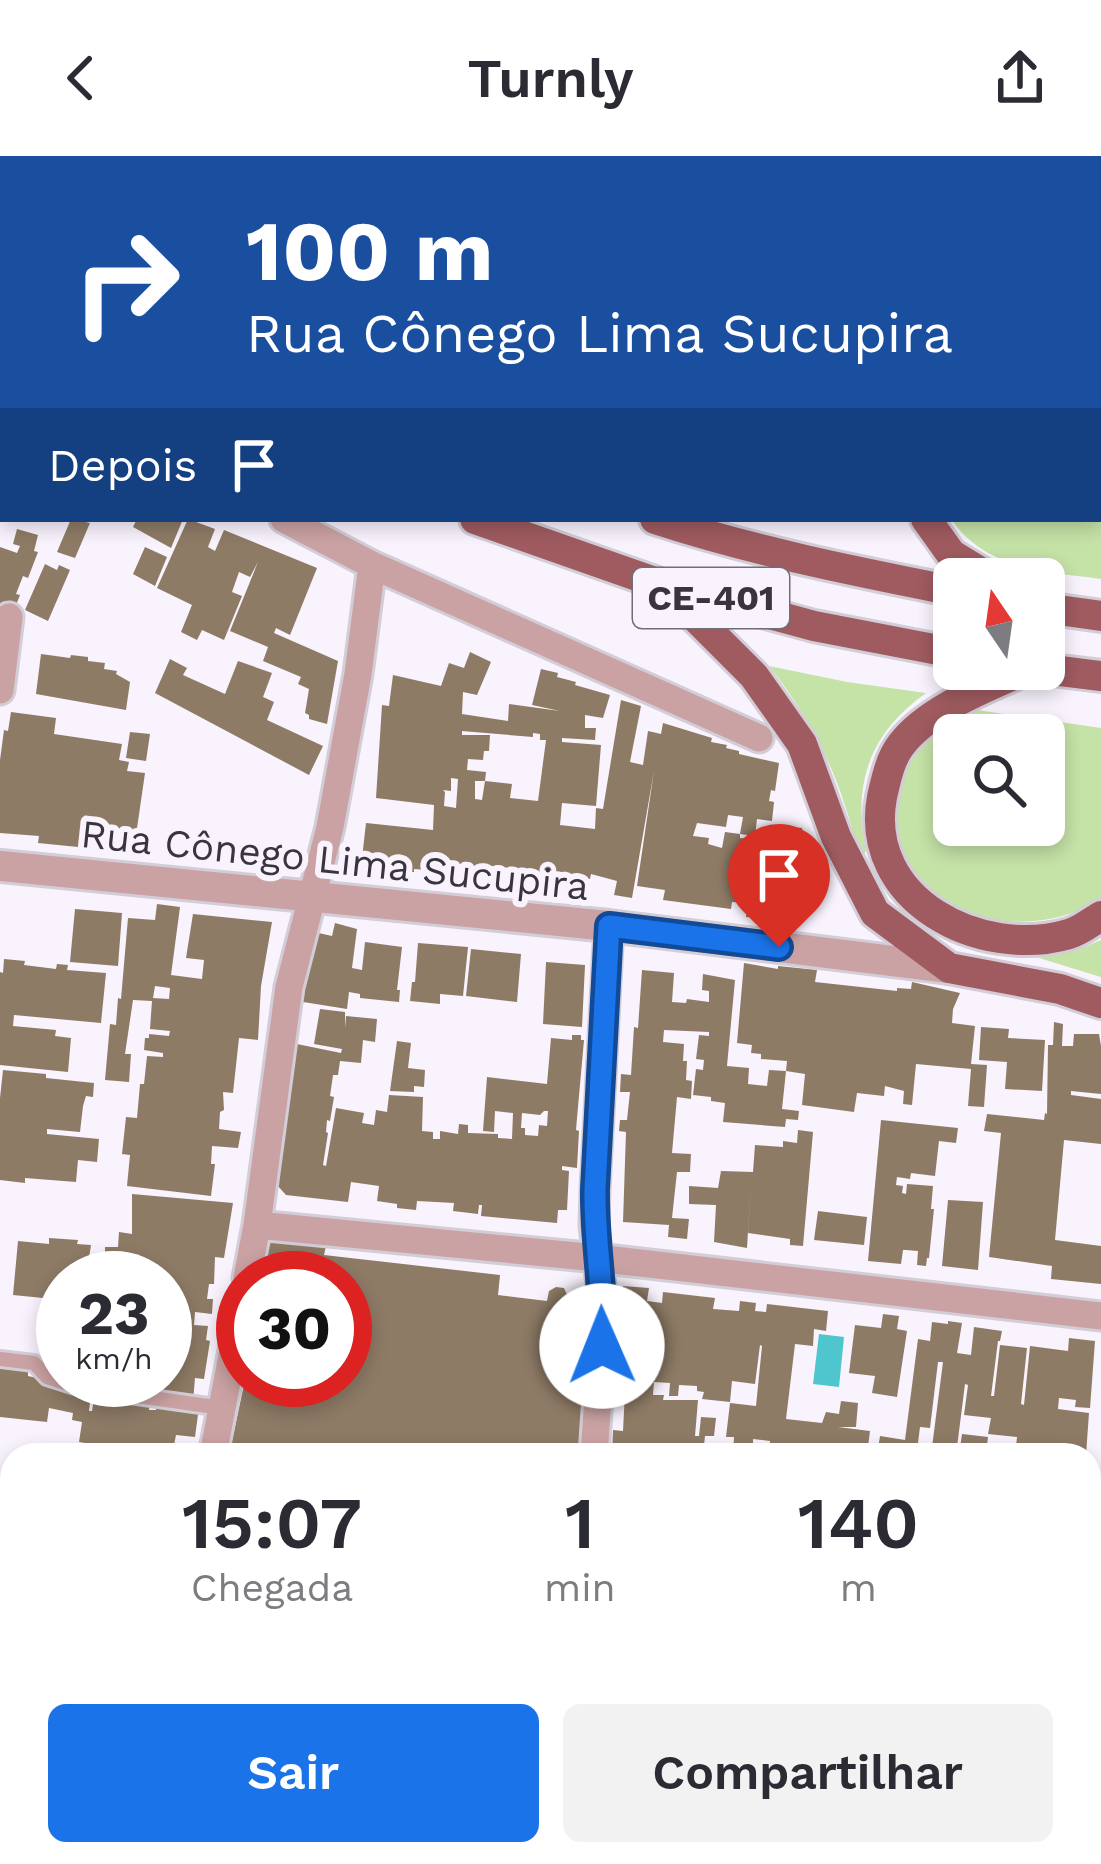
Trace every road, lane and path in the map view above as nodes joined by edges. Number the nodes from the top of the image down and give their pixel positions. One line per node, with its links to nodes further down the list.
1 (290, 522): 6 (street)
2 (484, 522): 7 (main road, CE-401)
3 (664, 522): 8 (main road, CE-401)
4 (928, 522): 5 (main road)
5 (958, 558)
6 (372, 566): 17 (street); 19 (street)
7 (663, 585): 12 (main road, CE-401); 22 (main road)
8 (933, 587)
9 (1065, 611): 10 (main road)
10 (1101, 616)
11 (9, 617): 15 (street)
12 (933, 649)
13 (1065, 672): 14 (main road)
14 (1101, 676)
15 (0, 690)
16 (980, 690): 20 (main road)
17 (758, 738)
18 (0, 866): 19 (street, Rua Cônego Lima Sucupira)
19 (313, 897): 21 (street, Rua Cônego Lima Sucupira); 24 (street)
20 (1101, 916)
21 (609, 926): 22 (street, Rua Cônego Lima Sucupira); 26 (street)
22 (949, 968): 23 (main road)
23 (1101, 1003)
24 (257, 1225): 25 (street); 26 (street)
25 (252, 1251)
26 (597, 1258): 27 (street); 31 (street)
27 (1101, 1316)
28 (0, 1359): 29 (lane)
29 (222, 1408): 30 (street)
30 (215, 1443)
31 (595, 1443)

